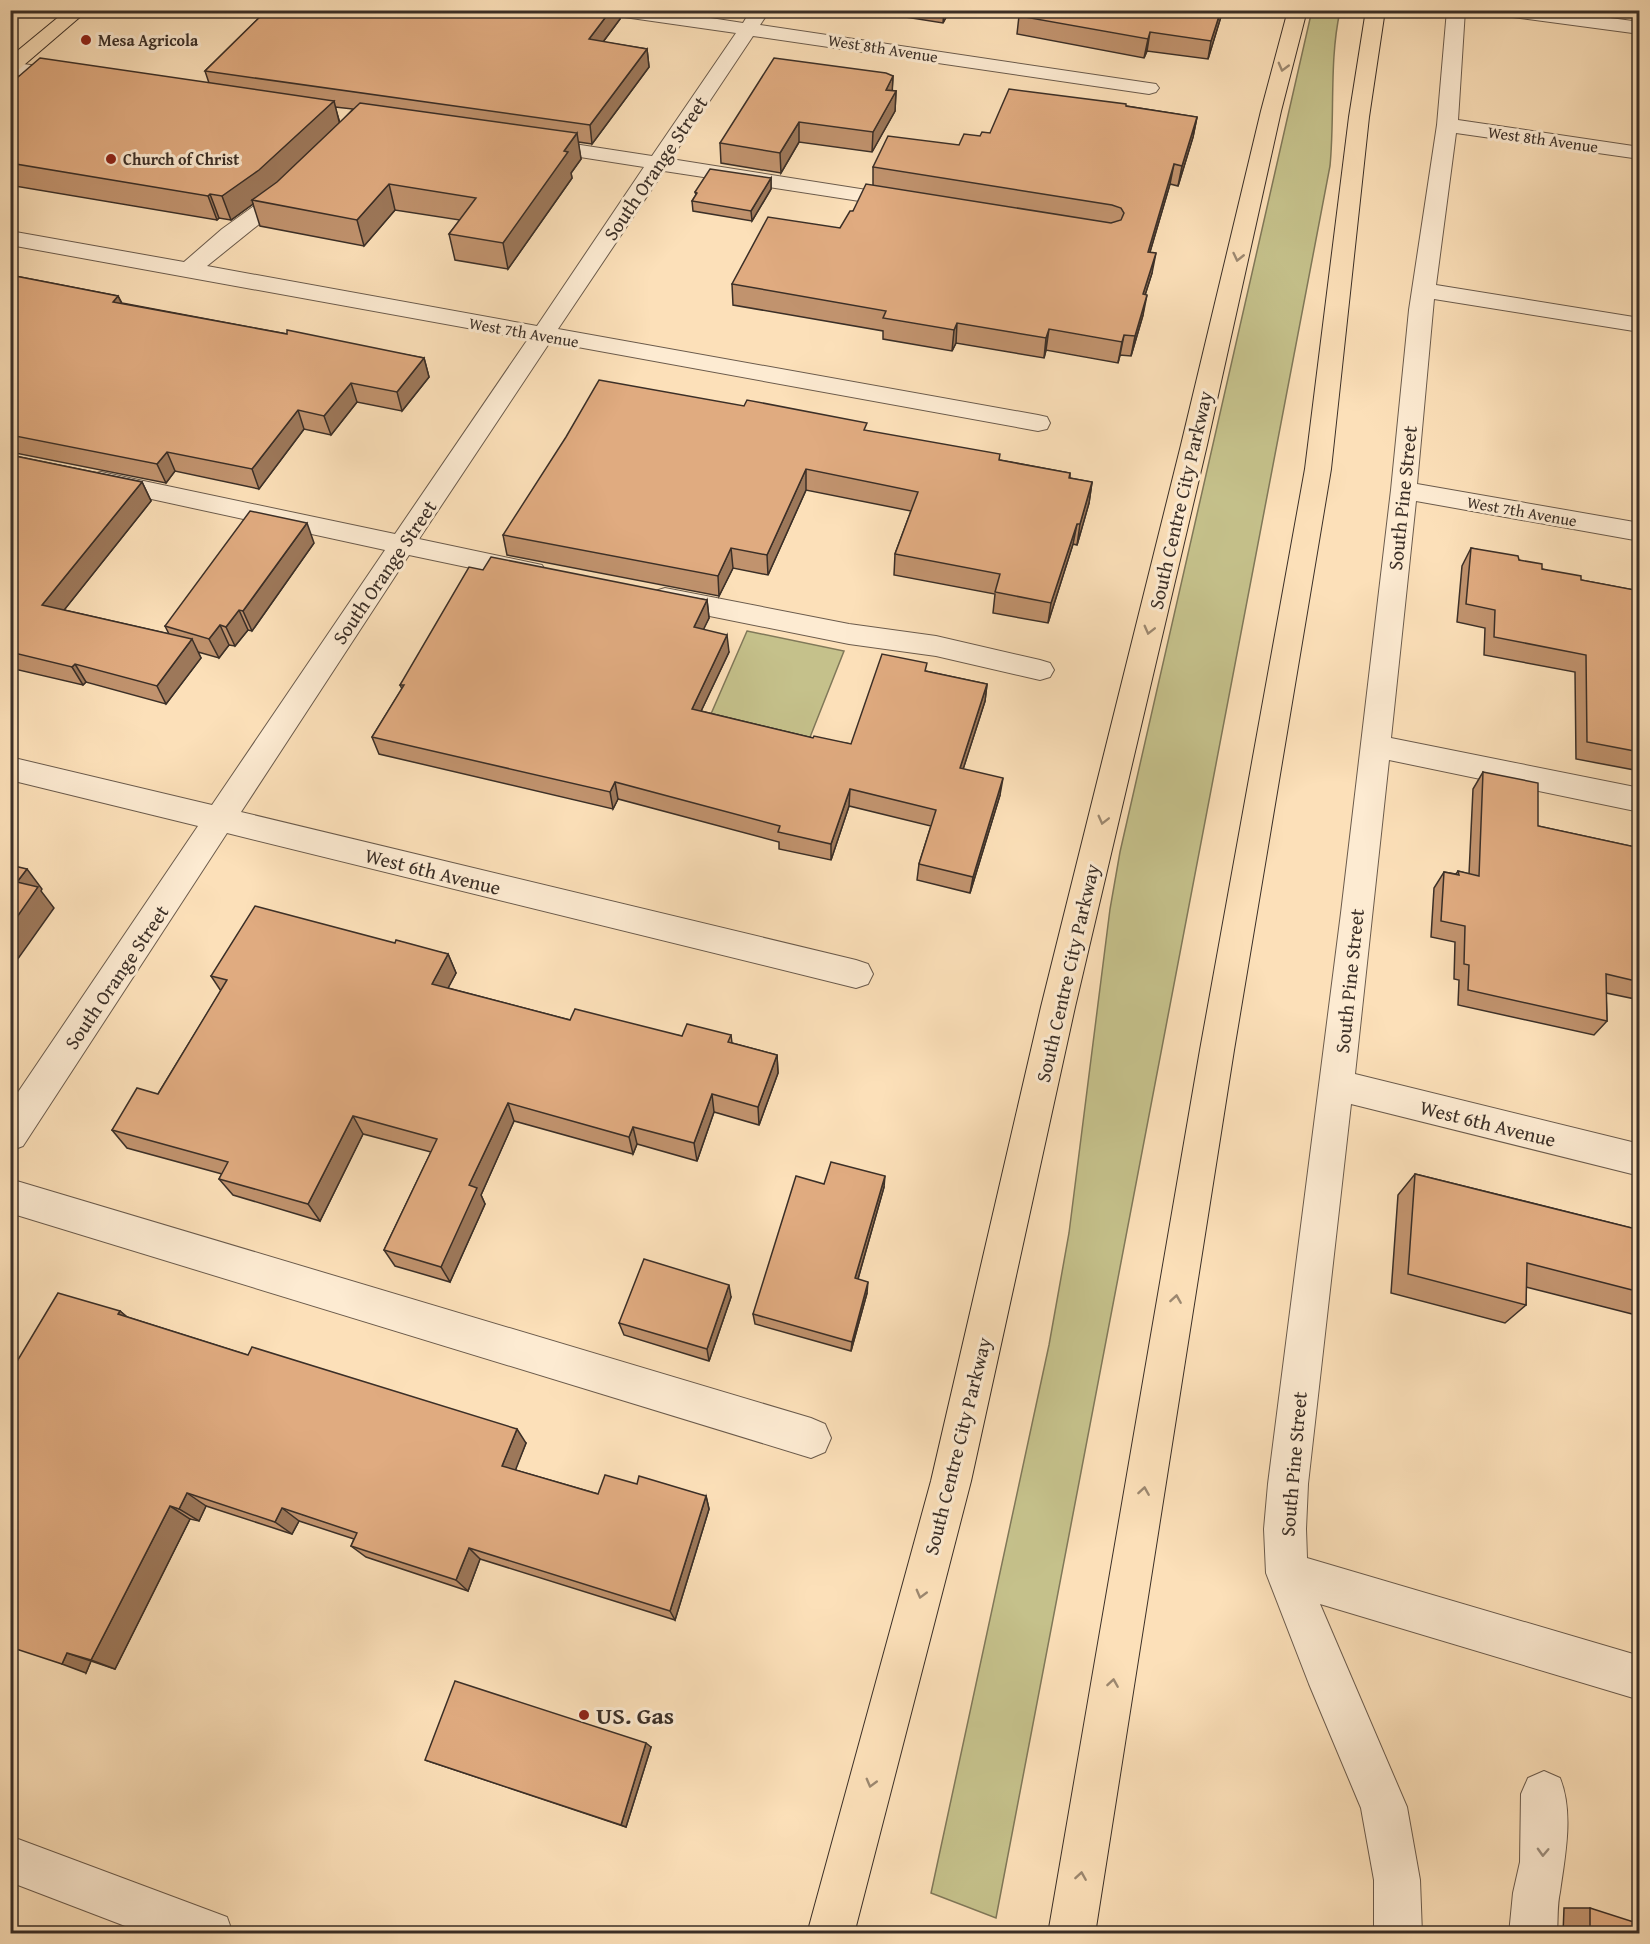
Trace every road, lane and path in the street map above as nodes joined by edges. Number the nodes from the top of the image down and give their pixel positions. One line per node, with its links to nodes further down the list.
1 (79, 10): 10 (main road)
2 (617, 10): 8 (street, West 8th Avenue)
3 (1299, 10): 47 (main road, South Centre City Parkway, one-way to 47)
4 (1376, 10): 48 (main road, one-way to 4)
5 (1456, 10): 13 (street, South Pine Street)
6 (1505, 10): 7 (street)
7 (1601, 17): 9 (street)
8 (756, 19): 12 (street, West 8th Avenue); 16 (street, South Orange Street)
9 (1640, 28)
10 (10, 68): 11 (street)
11 (93, 80)
12 (1149, 88)
13 (1447, 125): 15 (street, West 8th Avenue); 21 (street, South Pine Street)
14 (510, 141): 16 (street)
15 (1640, 153)
16 (659, 162): 18 (street); 23 (street, South Orange Street)
17 (309, 170): 20 (street)
18 (919, 204)
19 (10, 238): 20 (street, West 7th Avenue)
20 (188, 271): 23 (street, West 7th Avenue)
21 (1424, 290): 22 (street); 26 (street, South Pine Street)
22 (1640, 325)
23 (543, 335): 24 (street, West 7th Avenue); 28 (street, South Orange Street)
24 (1038, 423)
25 (77, 475): 28 (street)
26 (1404, 490): 27 (street, West 7th Avenue); 32 (street, South Pine Street)
27 (1640, 532)
28 (402, 544): 29 (street); 35 (street, South Orange Street)
29 (555, 576)
30 (637, 592): 31 (street)
31 (1040, 670)
32 (1375, 746): 34 (street); 37 (street, South Pine Street)
33 (10, 768): 35 (street, West 6th Avenue)
34 (1640, 800)
35 (220, 819): 36 (street, West 6th Avenue); 38 (street, South Orange Street)
36 (856, 974)
37 (1337, 1085): 39 (street, West 6th Avenue); 42 (street, South Pine Street)
38 (10, 1135)
39 (1640, 1160)
40 (10, 1196): 41 (street)
41 (811, 1438)
42 (1287, 1573): 43 (street); 49 (street, South Pine Street)
43 (1640, 1678)
44 (1544, 1794): 50 (street, one-way to 50)
45 (10, 1859): 46 (street)
46 (210, 1934)
47 (830, 1934)
48 (1071, 1934)
49 (1398, 1934)
50 (1533, 1934)

